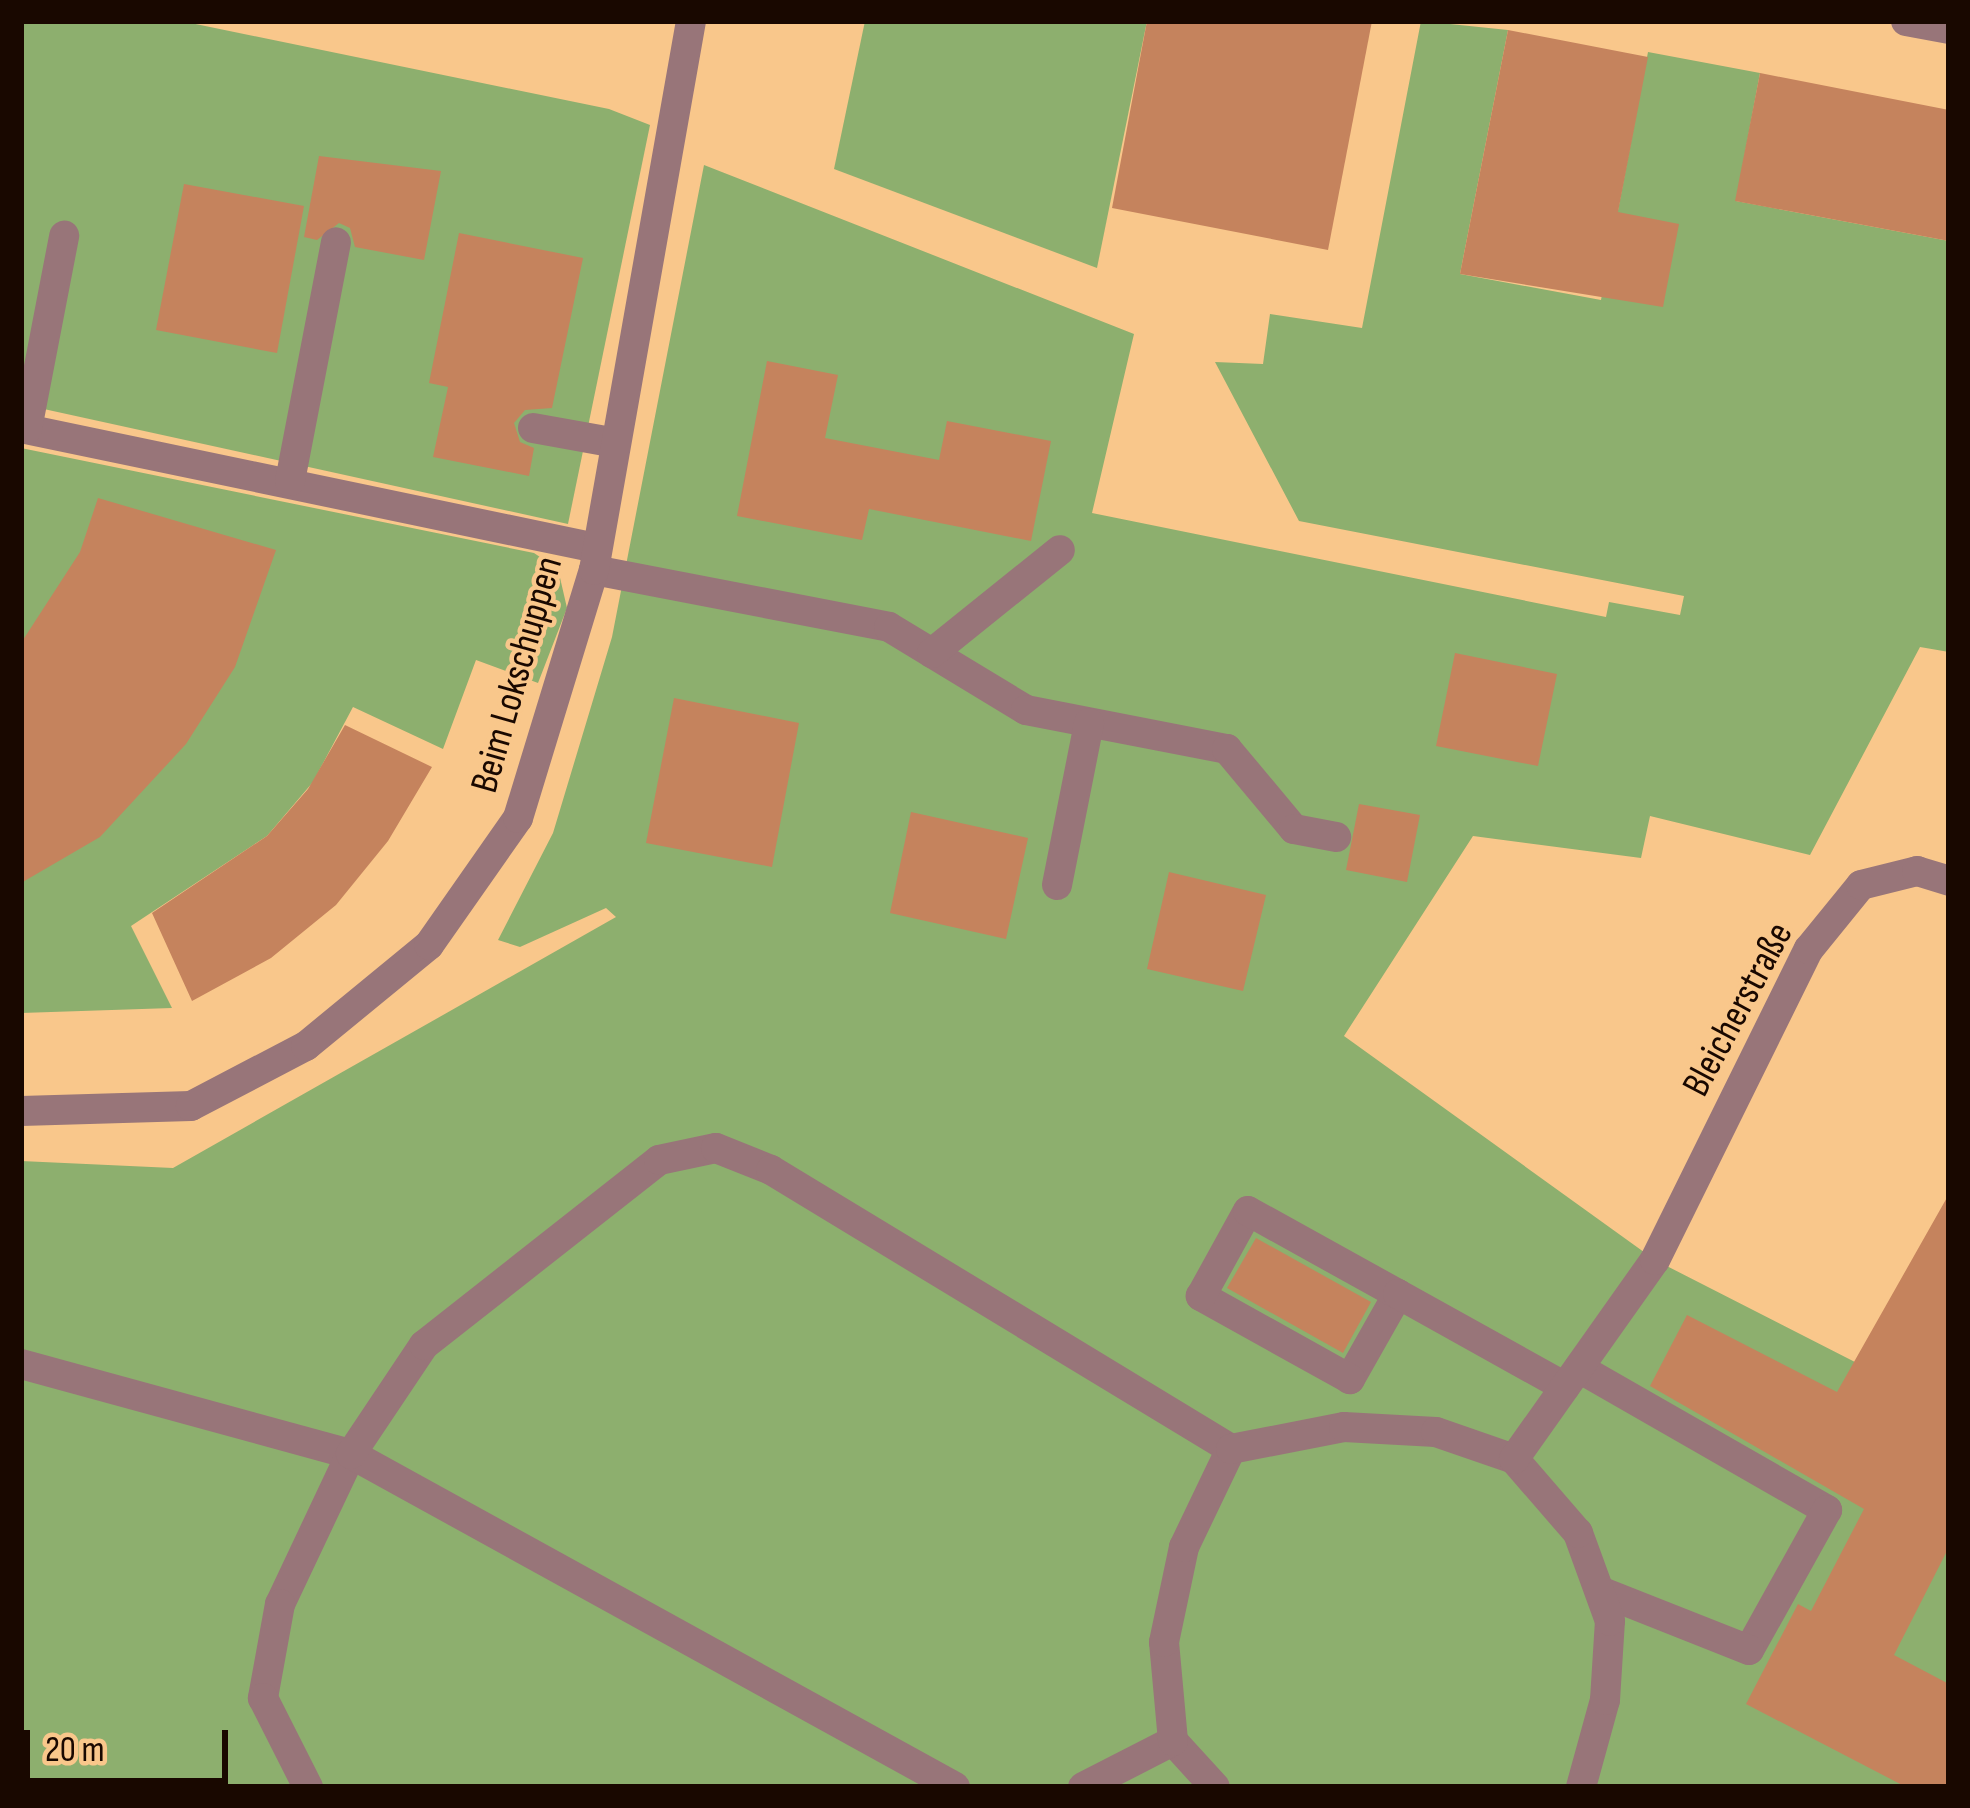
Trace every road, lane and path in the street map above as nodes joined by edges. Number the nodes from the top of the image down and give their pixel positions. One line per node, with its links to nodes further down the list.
1 (691, 21): 8 (street, Beim Lokschuppen)
2 (1906, 21): 3 (street)
3 (1949, 29)
4 (64, 236): 7 (street)
5 (336, 242): 9 (street)
6 (532, 428): 8 (street)
7 (24, 429): 9 (street)
8 (616, 443): 11 (street, Beim Lokschuppen)
9 (290, 481): 11 (street)
10 (1060, 550): 12 (street)
11 (595, 559): 12 (street); 17 (street, Beim Lokschuppen)
12 (932, 653): 13 (street)
13 (1089, 722): 14 (street); 16 (street)
14 (1336, 837)
15 (1949, 881): 20 (street, Bleicherstraße)
16 (1057, 884)
17 (21, 1111)
18 (1398, 1294): 18 (street); 20 (street)
19 (21, 1364): 22 (street)
20 (1572, 1377): 23 (street, Bleicherstraße); 24 (street)
21 (1232, 1448): 22 (street); 23 (street); 25 (street)
22 (351, 1454): 26 (street); 27 (street)
23 (1514, 1459): 24 (street)
24 (1600, 1591): 30 (street)
25 (1173, 1741): 28 (street); 29 (street)
26 (308, 1787)
27 (955, 1787)
28 (1083, 1787)
29 (1215, 1787)
30 (1581, 1787)

